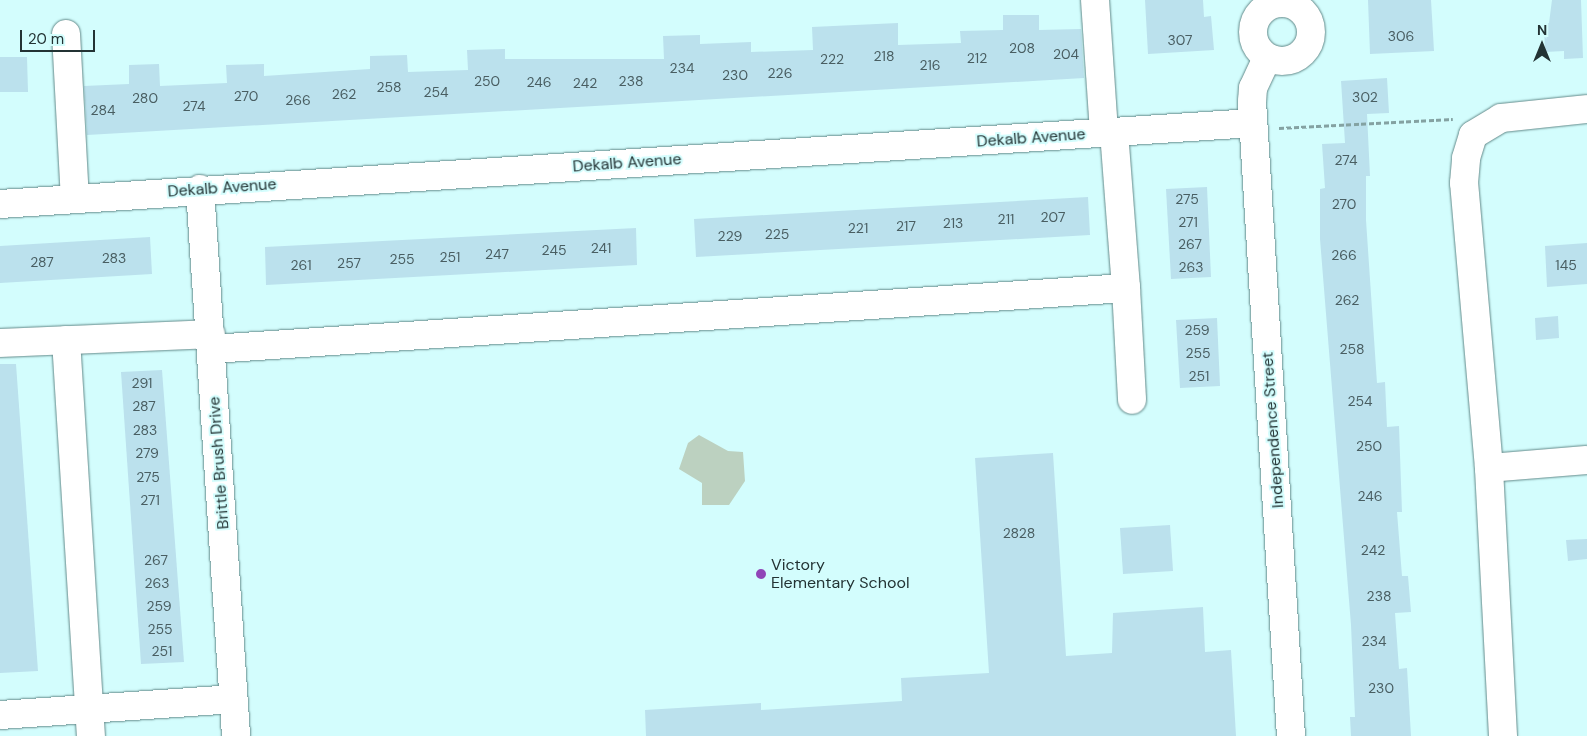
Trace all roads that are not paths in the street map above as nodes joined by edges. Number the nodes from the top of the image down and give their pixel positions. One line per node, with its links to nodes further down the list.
1 (1095, 0): 6 (street)
2 (66, 34): 8 (street)
3 (1267, 58): 5 (street, Independence Street)
4 (1587, 109): 16 (street)
5 (1253, 126): 6 (street, Dekalb Avenue); 21 (street, Independence Street)
6 (1109, 133): 7 (street, Dekalb Avenue); 10 (street)
7 (200, 190): 8 (street, Dekalb Avenue); 12 (street, Brittle Brush Drive)
8 (75, 198): 9 (street, Dekalb Avenue)
9 (0, 204)
10 (1126, 288): 12 (street); 14 (street)
11 (66, 340): 12 (street); 13 (street); 19 (street)
12 (211, 341): 17 (street, Brittle Brush Drive)
13 (0, 343)
14 (1132, 400)
15 (1587, 460): 16 (street)
16 (1489, 468): 22 (street)
17 (234, 699): 19 (street); 20 (street, Brittle Brush Drive)
18 (0, 715): 19 (street)
19 (90, 723)
20 (236, 736)
21 (1291, 736)
22 (1503, 736)

